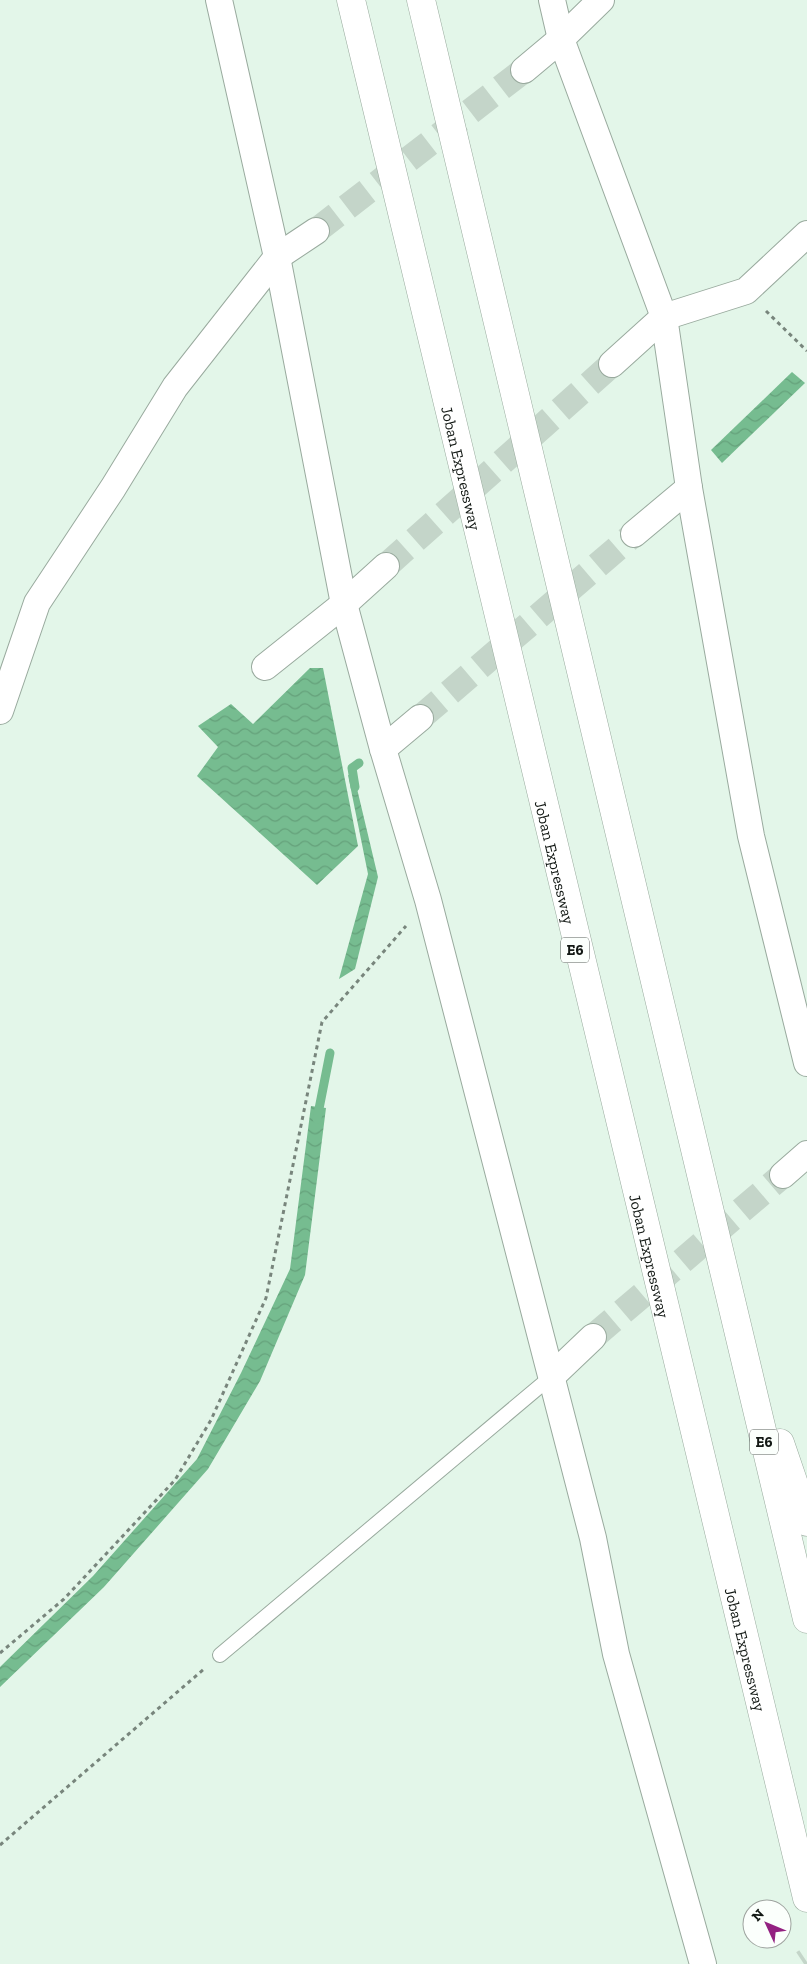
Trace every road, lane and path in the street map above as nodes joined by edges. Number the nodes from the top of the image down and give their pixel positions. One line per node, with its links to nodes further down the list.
1 (219, 0): 10 (street)
2 (351, 0): 35 (highway, Joban Expressway / E6)
3 (421, 0): 27 (highway, E6)
4 (552, 0): 6 (street)
5 (601, 0): 6 (street)
6 (561, 40): 7 (street); 12 (street)
7 (524, 70)
8 (316, 231): 10 (street)
9 (807, 234): 11 (street)
10 (277, 257): 18 (street); 20 (street)
11 (746, 291): 12 (street); 13 (path)
12 (664, 317): 14 (street); 15 (street)
13 (807, 351)
14 (612, 364)
15 (688, 488): 16 (street); 24 (street)
16 (634, 534)
17 (386, 566): 18 (street)
18 (344, 604): 19 (street); 22 (street)
19 (266, 667)
20 (0, 711)
21 (420, 718): 22 (street)
22 (383, 749): 23 (street)
23 (428, 900): 29 (street); 32 (path)
24 (807, 1062)
25 (807, 1154): 26 (street)
26 (783, 1175)
27 (720, 1266): 30 (highway); 31 (highway, E6)
28 (593, 1336): 29 (street)
29 (552, 1376): 33 (lane); 36 (street)
30 (807, 1522)
31 (807, 1619)
32 (0, 1654)
33 (220, 1656): 34 (path)
34 (0, 1846)
35 (807, 1898)
36 (703, 1964)

